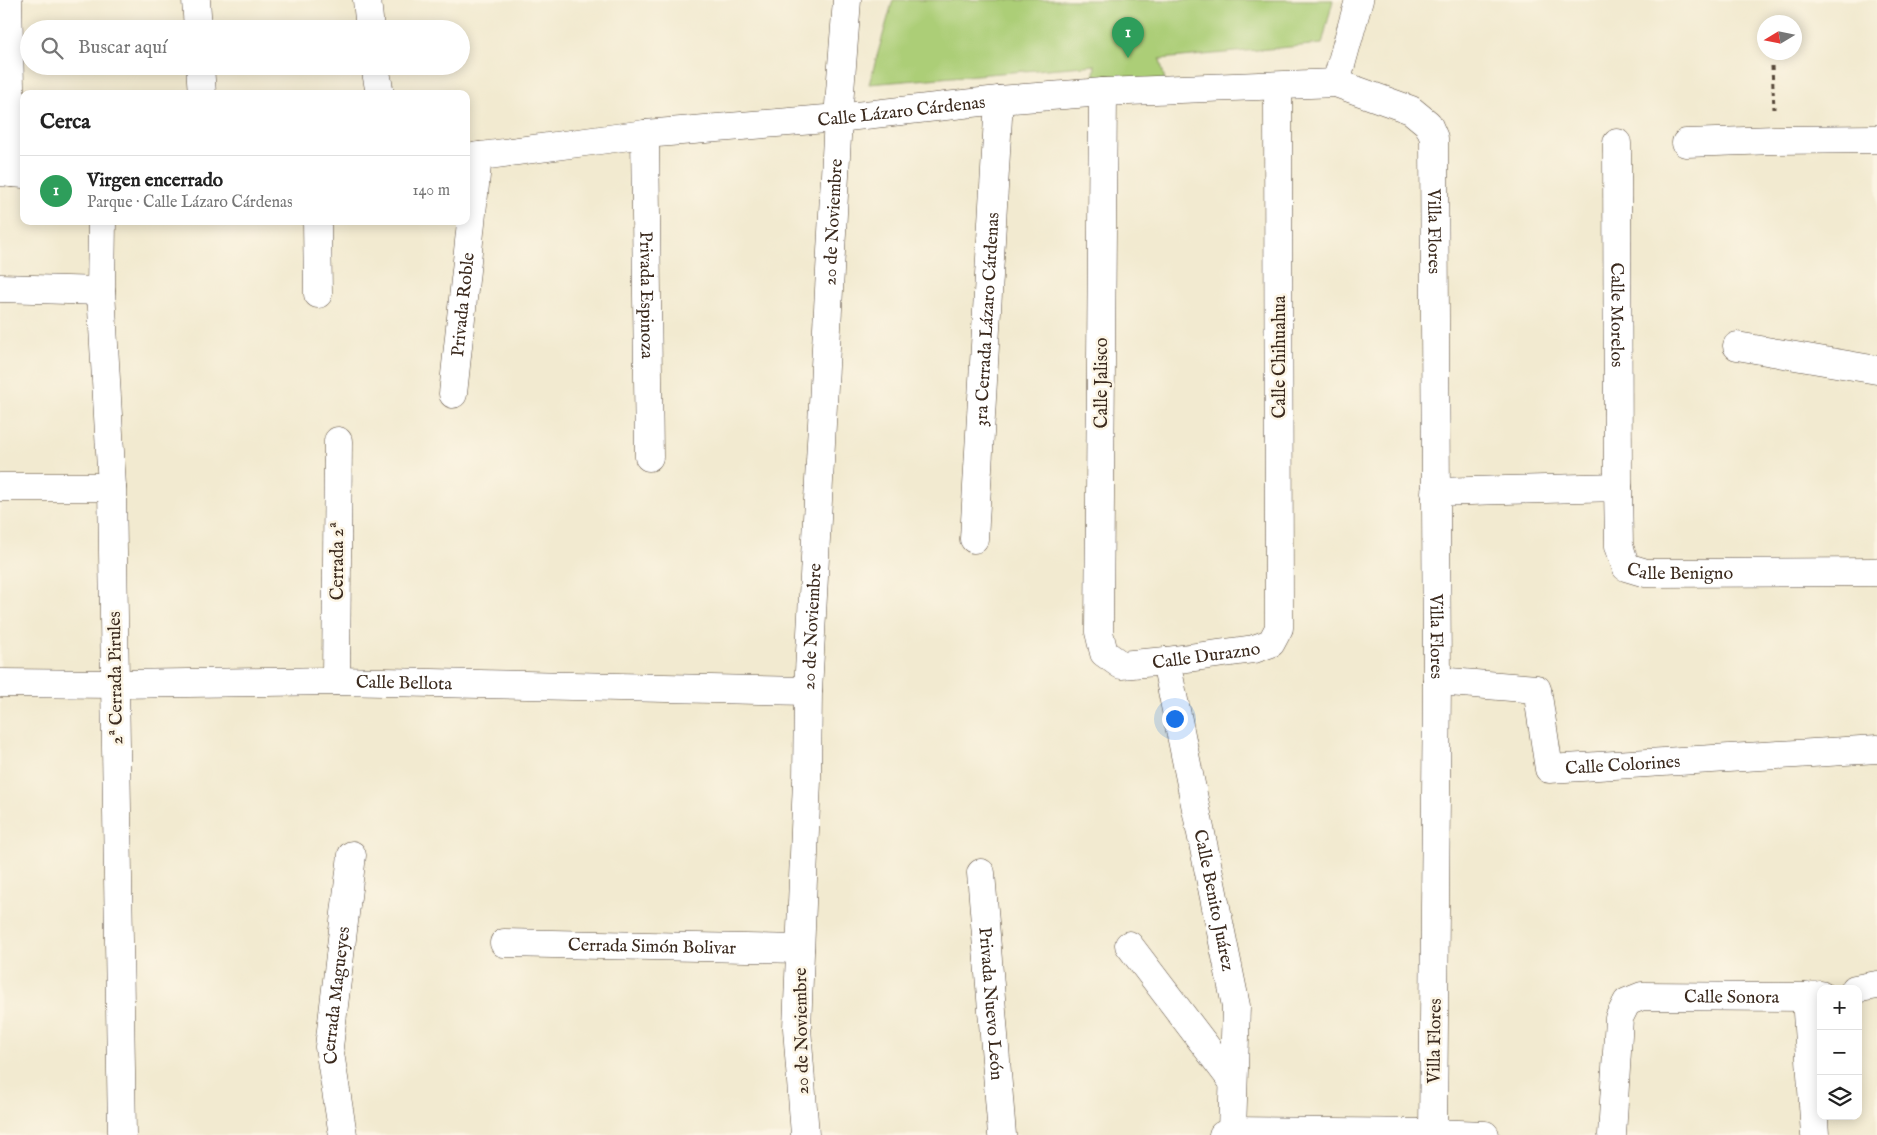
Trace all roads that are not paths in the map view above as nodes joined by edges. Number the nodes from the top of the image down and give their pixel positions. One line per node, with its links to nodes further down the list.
1 (8, 0): 22 (street)
2 (196, 0): 6 (street)
3 (367, 0): 7 (street)
4 (847, 0): 16 (street, 20 de Noviembre)
5 (1360, 0): 10 (street)
6 (197, 20)
7 (369, 20)
8 (201, 75): 12 (street)
9 (377, 75): 13 (street)
10 (1336, 83): 11 (street, Calle Lázaro Cárdenas); 38 (street, Villa Flores)
11 (1278, 86): 14 (street, Calle Lázaro Cárdenas); 41 (street, Calle Chihuahua)
12 (202, 90)
13 (379, 90)
14 (1103, 92): 15 (street, Calle Lázaro Cárdenas); 43 (street, Calle Jalisco)
15 (999, 100): 16 (street, Calle Lázaro Cárdenas); 39 (street, 3ra Cerrada Lázaro Cárdenas)
16 (838, 118): 17 (street, Calle Lázaro Cárdenas); 48 (street, 20 de Noviembre)
17 (645, 134): 21 (street, Calle Lázaro Cárdenas); 34 (street, Privada Espinoza)
18 (1877, 139): 20 (street)
19 (1618, 143): 37 (street, Calle Morelos)
20 (1686, 143)
21 (472, 157): 23 (street, Privada Roble)
22 (12, 173)
23 (470, 182)
24 (102, 225): 28 (street, 2ª Cerrada Pirules)
25 (317, 225): 29 (street)
26 (467, 225): 32 (street, Privada Roble)
27 (0, 288): 28 (street)
28 (101, 291): 36 (street, 2ª Cerrada Pirules)
29 (318, 294)
30 (1737, 346): 31 (street)
31 (1877, 370)
32 (453, 394)
33 (338, 441): 44 (street, Cerrada 2ª)
34 (648, 457)
35 (0, 486): 36 (street)
36 (112, 487): 47 (street, 2ª Cerrada Pirules)
37 (1618, 487): 38 (street); 40 (street, Calle Benigno)
38 (1435, 492): 45 (street, Villa Flores)
39 (974, 539)
40 (1877, 572)
41 (1279, 628): 42 (street, Calle Durazno)
42 (1166, 661): 43 (street, Calle Durazno); 58 (street, Calle Benito Juárez)
43 (1121, 664)
44 (336, 681): 47 (street, Calle Bellota); 48 (street, Calle Bellota)
45 (1437, 681): 49 (street, Calle Colorines); 60 (street, Villa Flores)
46 (0, 683): 47 (street, Calle Bellota)
47 (115, 684): 61 (street, 2ª Cerrada Pirules)
48 (808, 691): 54 (street, 20 de Noviembre)
49 (1877, 749)
50 (352, 855): 62 (street, Cerrada Magueyes)
51 (981, 873): 64 (street, Privada Nuevo León)
52 (504, 943): 54 (street, Cerrada Simón Bolivar)
53 (1129, 945): 58 (street)
54 (800, 949): 63 (street, 20 de Noviembre)
55 (1877, 985): 56 (street)
56 (1862, 988)
57 (1813, 996): 66 (street, Calle Sonora); 67 (street)
58 (1233, 1082): 59 (street, Calle Benito Juárez)
59 (1227, 1133): 60 (street)
60 (1433, 1134): 65 (street)
61 (122, 1135)
62 (343, 1135)
63 (805, 1135)
64 (1002, 1135)
65 (1485, 1135)
66 (1612, 1135)
67 (1815, 1135)

